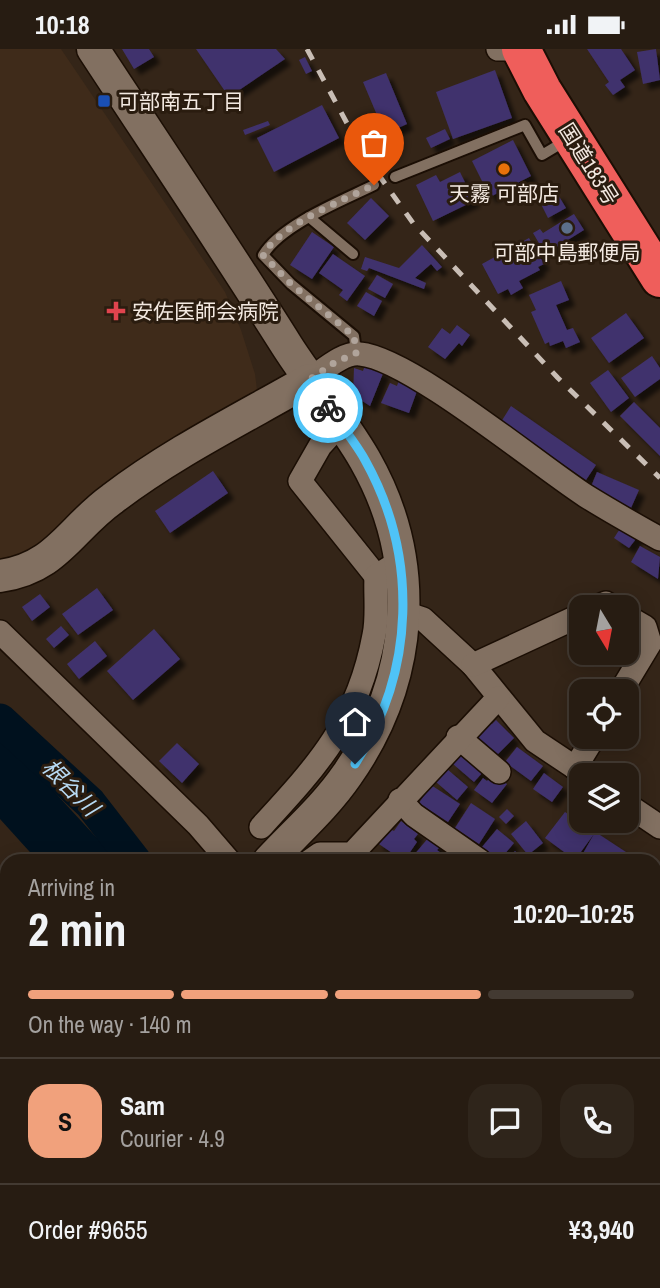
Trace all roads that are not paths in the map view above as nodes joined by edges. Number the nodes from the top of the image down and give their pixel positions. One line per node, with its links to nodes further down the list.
1 (93, 49): 12 (street)
2 (498, 49): 3 (street)
3 (512, 49)
4 (521, 49): 5 (highway, 国道183号)
5 (572, 137): 6 (lane); 10 (highway, 国道183号)
6 (395, 177)
7 (374, 185): 8 (lane)
8 (309, 217): 9 (lane); 11 (lane)
9 (353, 254)
10 (660, 278)
11 (356, 353): 12 (street); 14 (street)
12 (309, 380): 13 (street); 16 (street)
13 (340, 424): 15 (street); 15 (street)
14 (660, 539)
15 (387, 569): 17 (street); 30 (street)
16 (0, 576)
17 (405, 613): 23 (street); 34 (street)
18 (569, 621): 23 (street)
19 (639, 624): 22 (street)
20 (0, 632): 33 (street)
21 (0, 648): 32 (street)
22 (639, 661)
23 (473, 666): 24 (street)
24 (498, 698): 25 (street); 26 (street)
25 (458, 737): 27 (street); 28 (street)
26 (569, 764)
27 (499, 772)
28 (400, 800): 37 (street); 38 (street)
29 (639, 813): 31 (street)
30 (261, 827)
31 (660, 827)
32 (215, 854)
33 (223, 854)
34 (276, 854)
35 (320, 854): 36 (street)
36 (352, 854)
37 (352, 854)
38 (470, 854)

